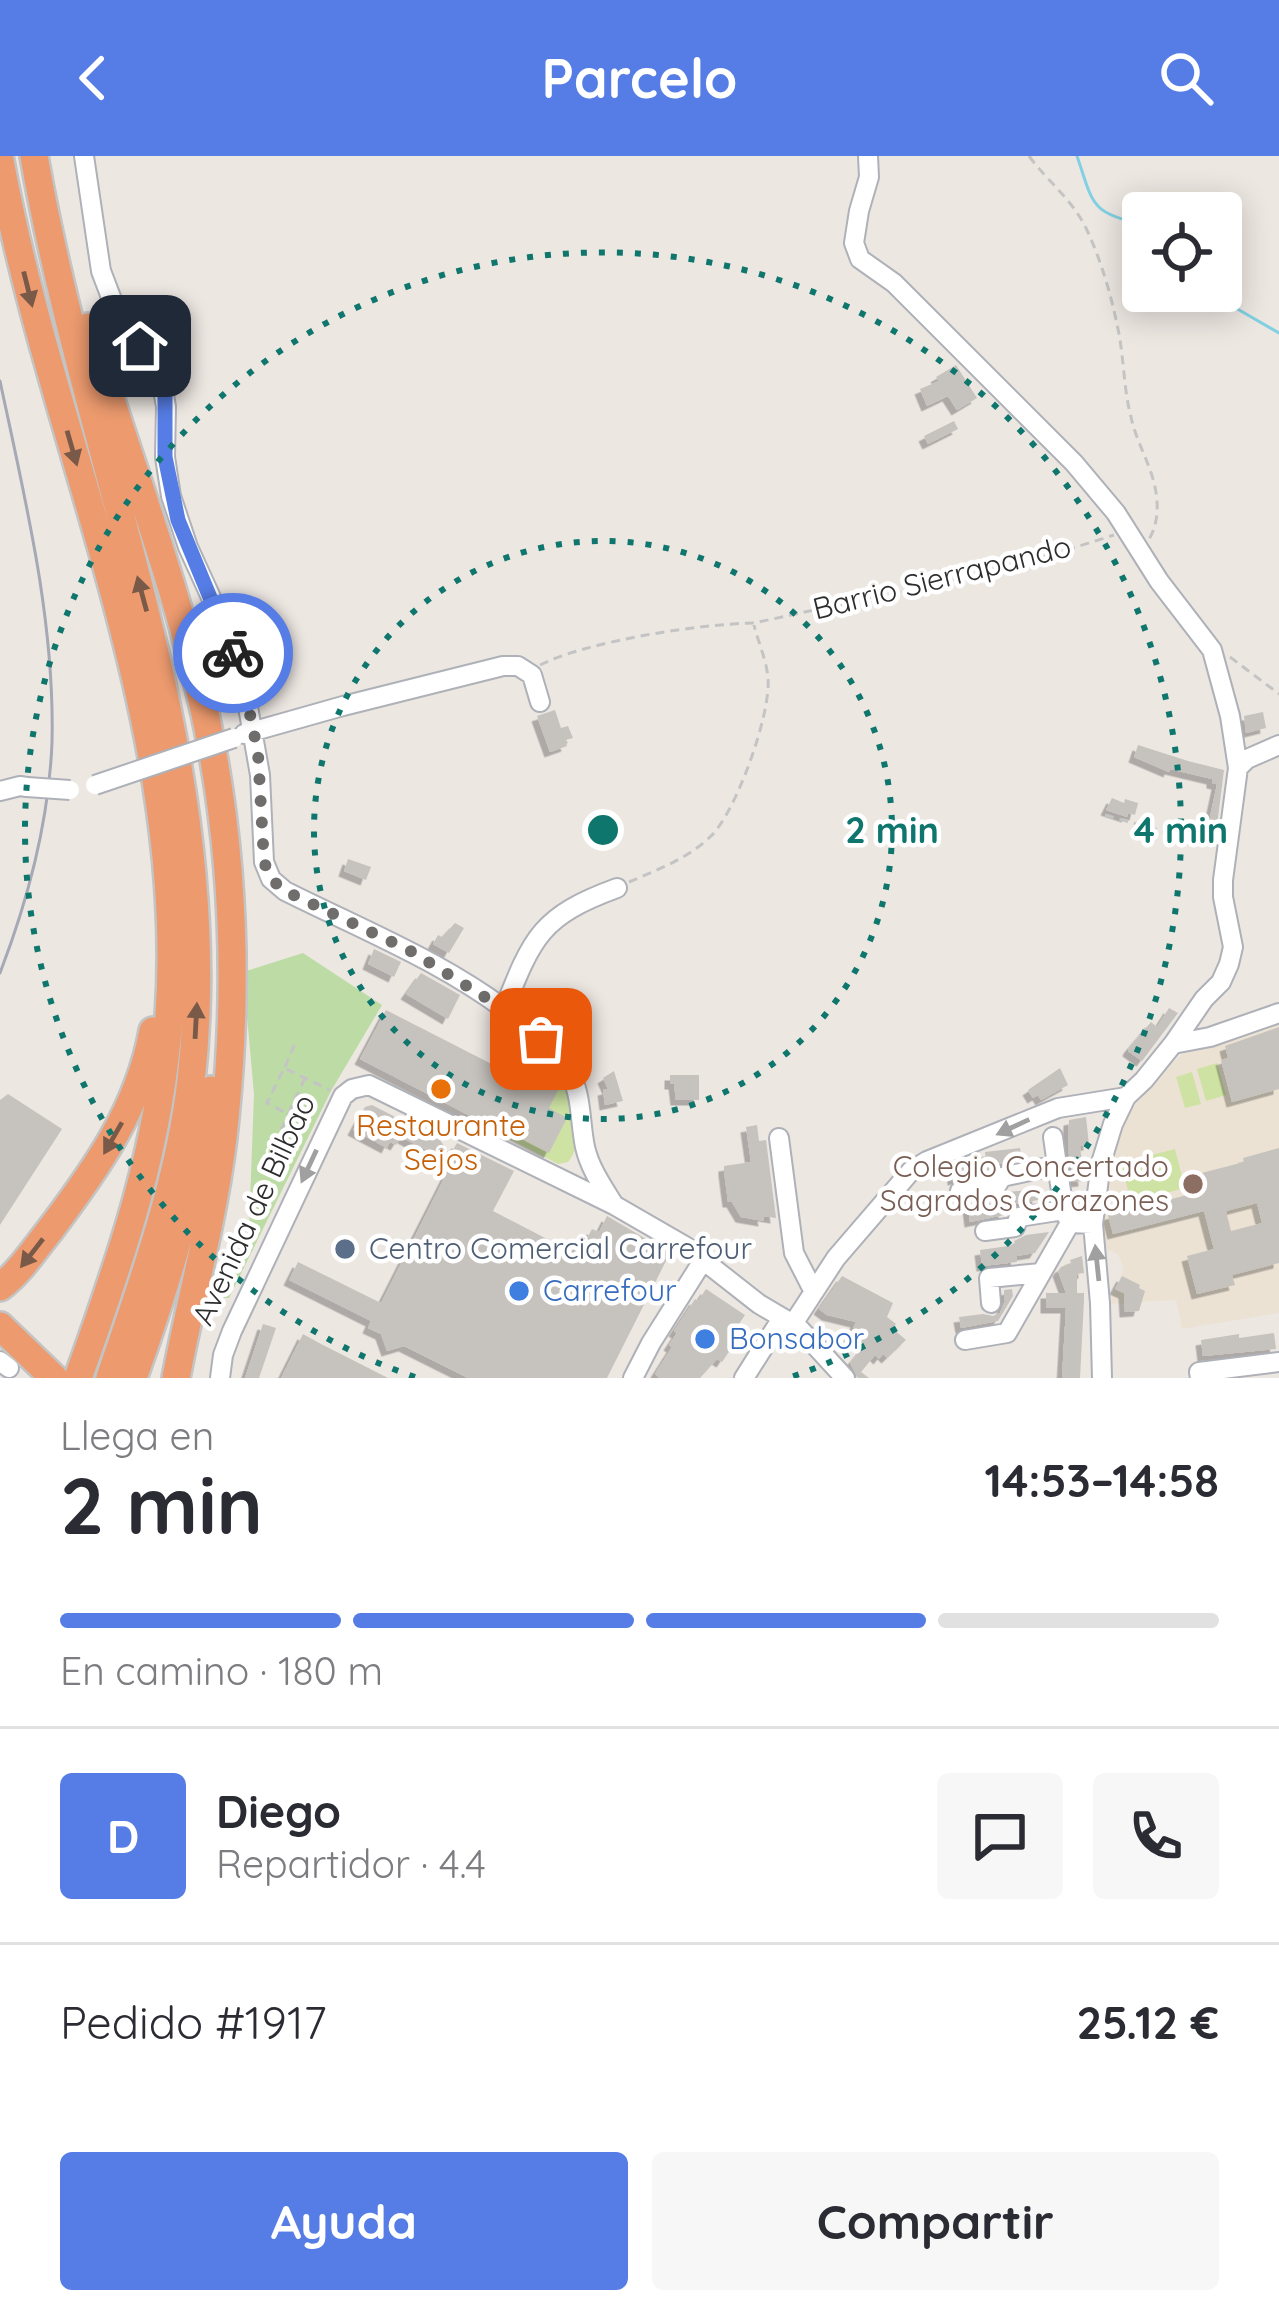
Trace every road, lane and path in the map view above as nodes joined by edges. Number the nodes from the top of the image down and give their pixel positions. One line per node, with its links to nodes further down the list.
1 (34, 156): 56 (highway, one-way to 1)
2 (47, 156): 20 (highway)
3 (84, 156): 14 (street)
4 (868, 156): 7 (street)
5 (1029, 156): 8 (path)
6 (0, 161): 18 (highway, one-way to 18)
7 (1129, 533): 8 (street); 9 (path, Barrio Sierrapando)
8 (1142, 552): 10 (street)
9 (754, 623): 11 (path, Barrio Sierrapando); 23 (path)
10 (1212, 650): 12 (path); 16 (street)
11 (528, 671): 13 (street); 14 (street)
12 (1279, 694)
13 (540, 702)
14 (254, 730): 19 (street, bridge); 24 (street)
15 (1279, 745): 16 (street)
16 (1238, 768): 22 (street)
17 (0, 774): 19 (street)
18 (158, 782): 48 (highway, one-way to 48); 55 (highway)
19 (16, 788)
20 (220, 811): 57 (highway); 58 (highway)
21 (1105, 815): 22 (path)
22 (1227, 850): 27 (street)
23 (617, 888): 24 (street)
24 (504, 1009): 36 (street)
25 (1279, 1013): 27 (street)
26 (295, 1043): 28 (path)
27 (1173, 1044): 31 (street)
28 (284, 1068): 29 (path); 32 (path)
29 (305, 1078): 30 (path); 32 (path)
30 (343, 1096): 38 (street, Avenida de Bilbao); 59 (street, Avenida de Bilbao, one-way to 59)
31 (1126, 1097): 41 (street); 49 (street, one-way to 49)
32 (288, 1114): 33 (path)
33 (280, 1130)
34 (1053, 1137): 37 (street)
35 (779, 1138): 49 (street)
36 (583, 1153): 38 (street); 39 (street); 42 (street)
37 (1057, 1165): 40 (street); 43 (street)
38 (561, 1180): 39 (street)
39 (583, 1190): 42 (street)
40 (961, 1191)
41 (1096, 1201): 43 (street); 44 (street)
42 (614, 1205): 46 (street)
43 (1066, 1212): 44 (street); 45 (street); 47 (street)
44 (1093, 1224): 63 (street, one-way to 44)
45 (985, 1231)
46 (704, 1259): 51 (street); 60 (street)
47 (1041, 1273): 50 (street); 52 (street)
48 (0, 1287)
49 (814, 1292): 51 (street)
50 (991, 1303)
51 (788, 1321): 61 (street); 62 (street)
52 (965, 1340)
53 (5, 1347): 55 (highway)
54 (1279, 1362): 64 (street)
55 (71, 1376)
56 (110, 1378)
57 (133, 1378)
58 (176, 1378)
59 (220, 1378)
60 (633, 1378)
61 (744, 1378)
62 (845, 1378)
63 (1102, 1378)
64 (1201, 1378)

